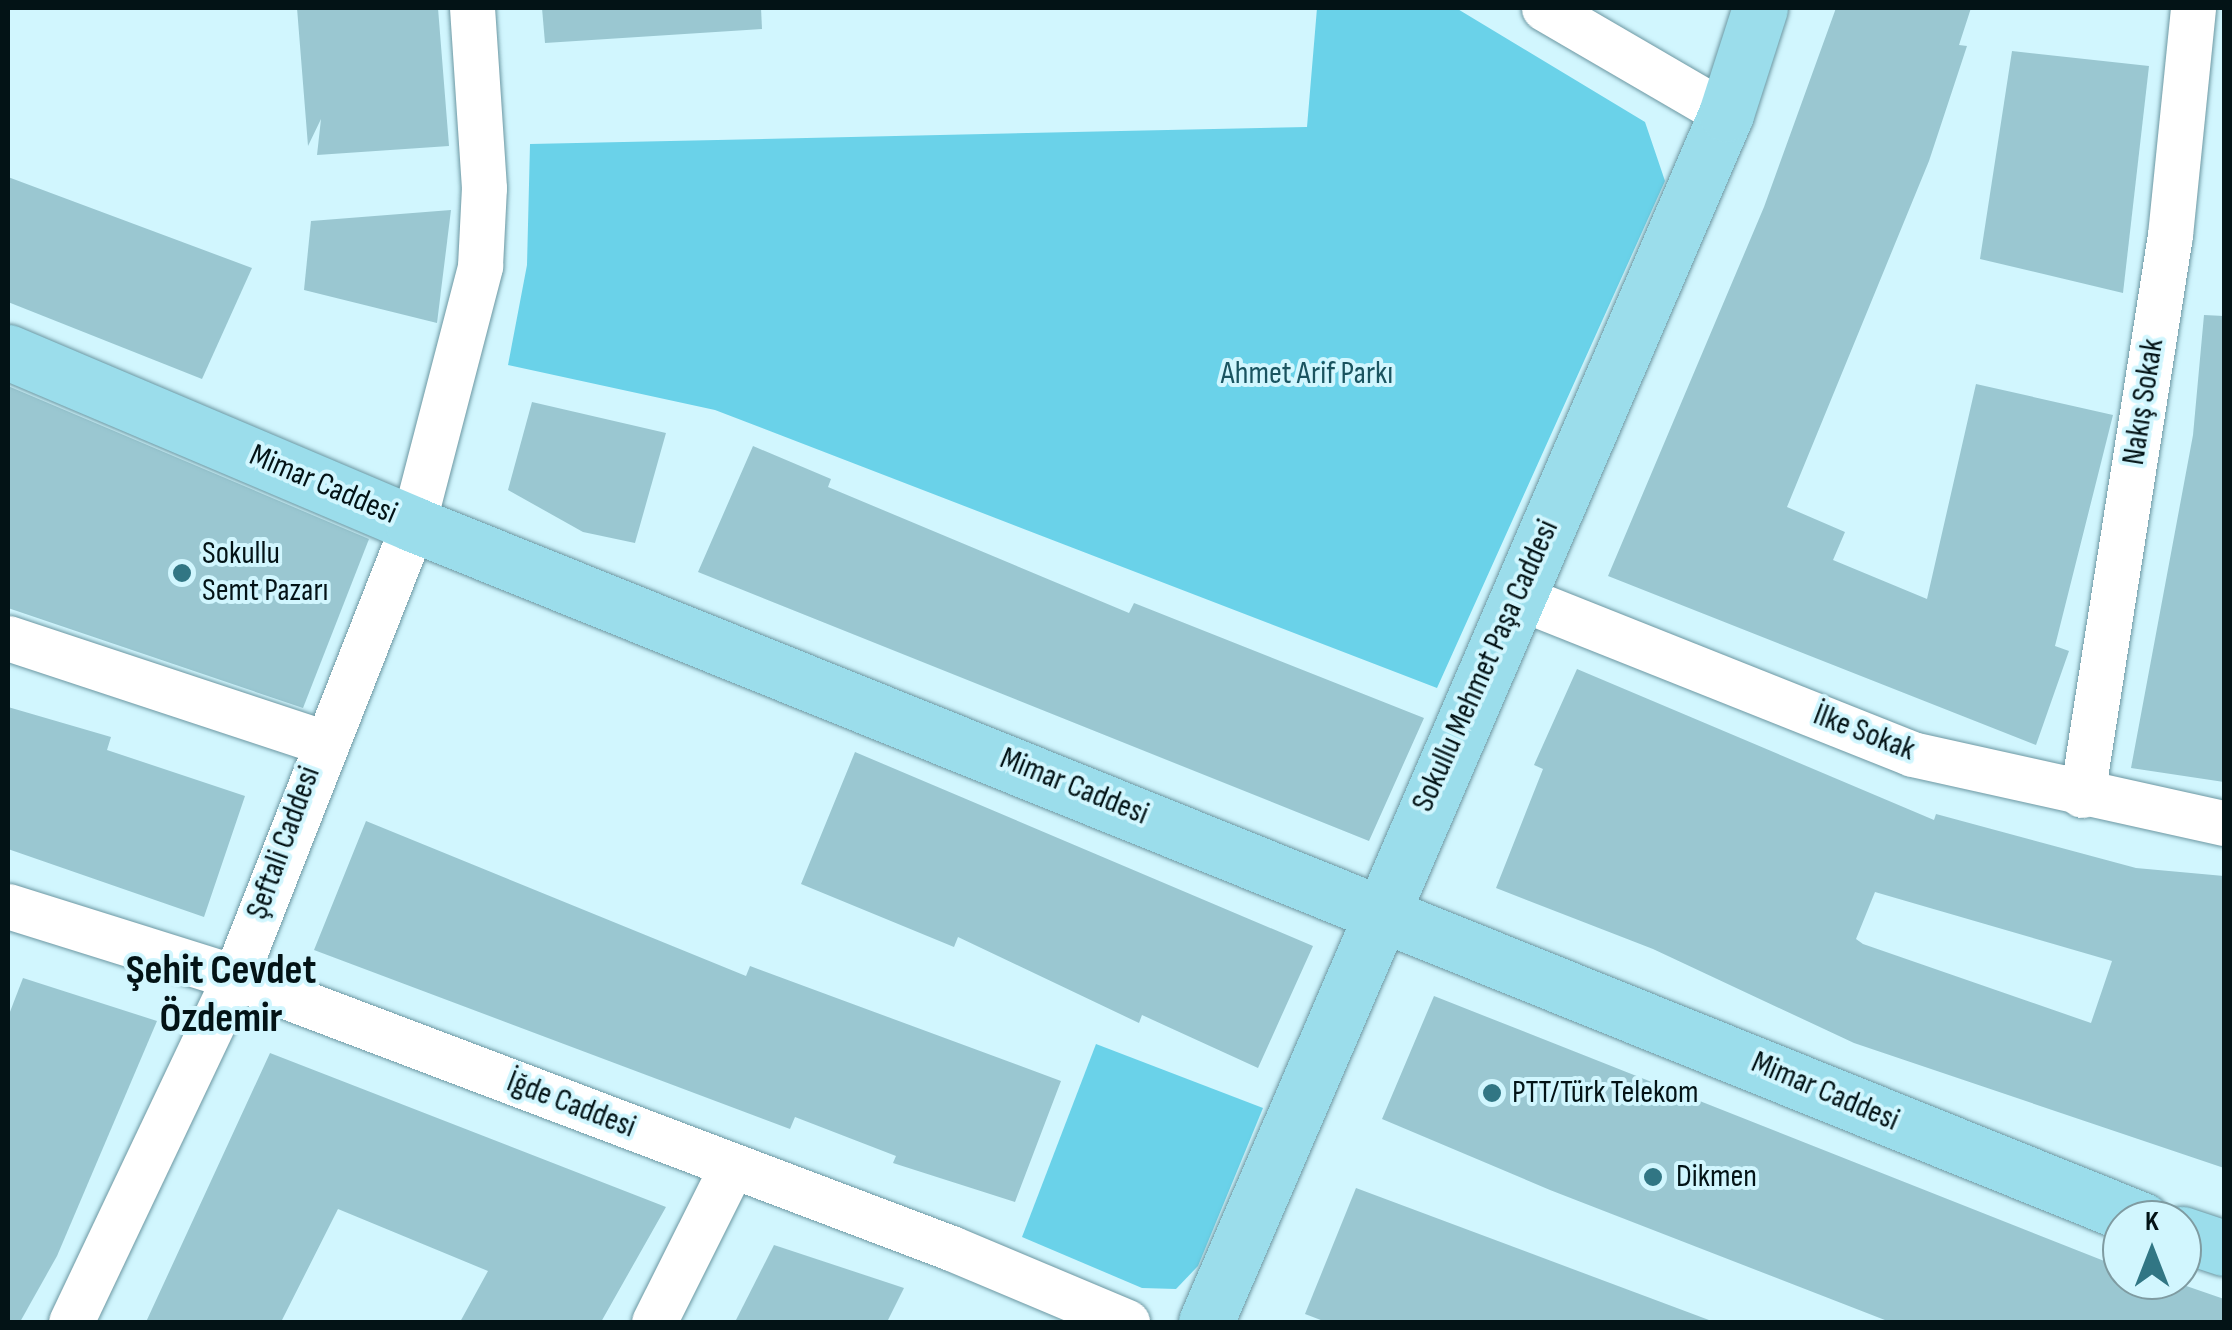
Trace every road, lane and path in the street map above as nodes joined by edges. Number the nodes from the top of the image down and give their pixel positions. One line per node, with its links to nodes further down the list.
1 (472, 8): 7 (street, Şeftali Caddesi)
2 (1544, 8): 5 (street)
3 (1760, 8): 5 (main road, Sokullu Mehmet Paşa Caddesi)
4 (2192, 8): 11 (street, Nakış Sokak)
5 (1726, 114): 8 (main road, Sokullu Mehmet Paşa Caddesi)
6 (8, 352): 7 (main road, Mimar Caddesi)
7 (413, 524): 10 (street, Şeftali Caddesi); 14 (main road, Mimar Caddesi)
8 (1518, 597): 11 (street, İlke Sokak); 14 (main road, Sokullu Mehmet Paşa Caddesi)
9 (8, 638): 10 (street)
10 (322, 742): 15 (street, Şeftali Caddesi)
11 (2082, 795): 12 (street, İlke Sokak)
12 (2224, 824)
13 (8, 906): 15 (street, İğde Caddesi)
14 (1378, 908): 17 (main road, Mimar Caddesi); 21 (main road, Sokullu Mehmet Paşa Caddesi)
15 (235, 977): 16 (street, İğde Caddesi); 18 (street, Şeftali Caddesi)
16 (732, 1166): 19 (street); 20 (street, İğde Caddesi)
17 (2102, 1204)
18 (71, 1322)
19 (654, 1322)
20 (1127, 1322)
21 (1206, 1322)

